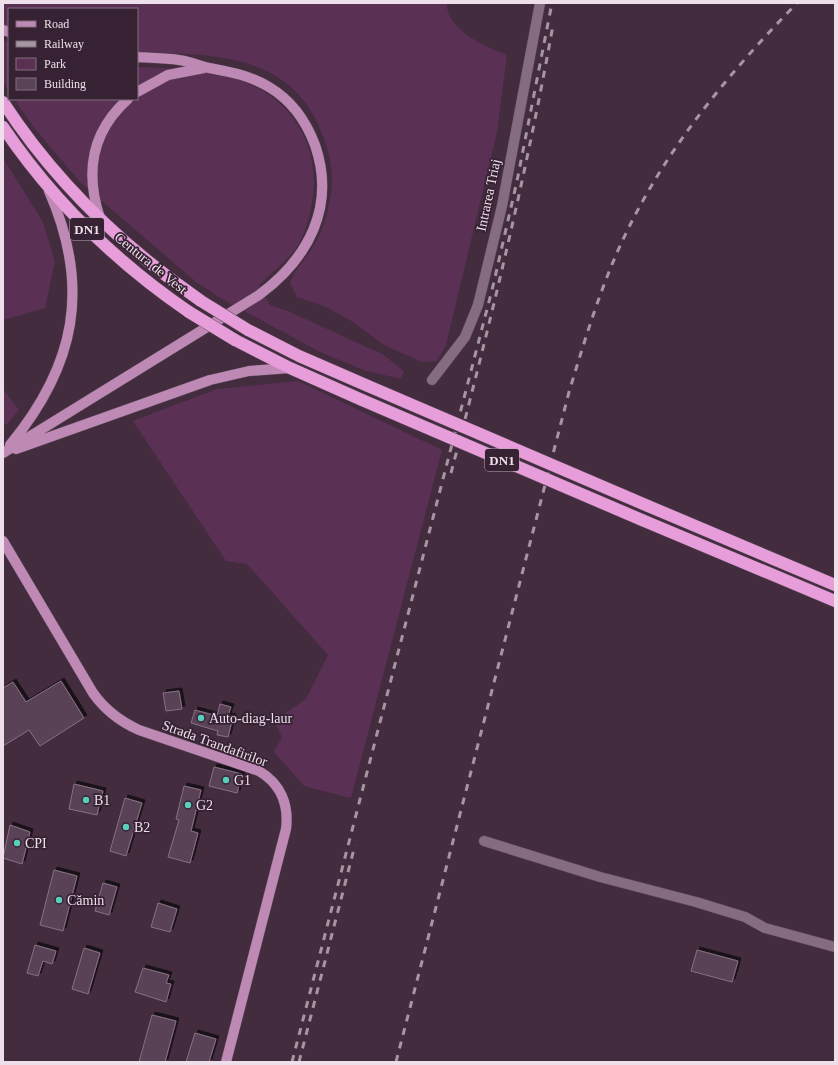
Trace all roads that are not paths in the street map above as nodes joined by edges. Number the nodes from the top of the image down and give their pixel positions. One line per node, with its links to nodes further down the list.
1 (540, 3): 11 (street, Intrarea Triaj)
2 (138, 57): 3 (main road)
3 (208, 68): 4 (main road); 12 (main road)
4 (138, 91)
5 (127, 100): 9 (main road)
6 (3, 102): 9 (highway, DN1)
7 (3, 127): 8 (highway, Centura de Vest / DN1)
8 (47, 185): 10 (highway, Centura de Vest / DN1, bridge); 12 (main road)
9 (100, 220): 14 (highway, DN1, bridge)
10 (290, 368): 12 (main road); 15 (highway, DN1, bridge)
11 (432, 380)
12 (4, 452)
13 (3, 541): 18 (main road, Strada Trandafirilor)
14 (835, 585)
15 (835, 601)
16 (484, 841): 17 (street)
17 (835, 947)
18 (226, 1062)

